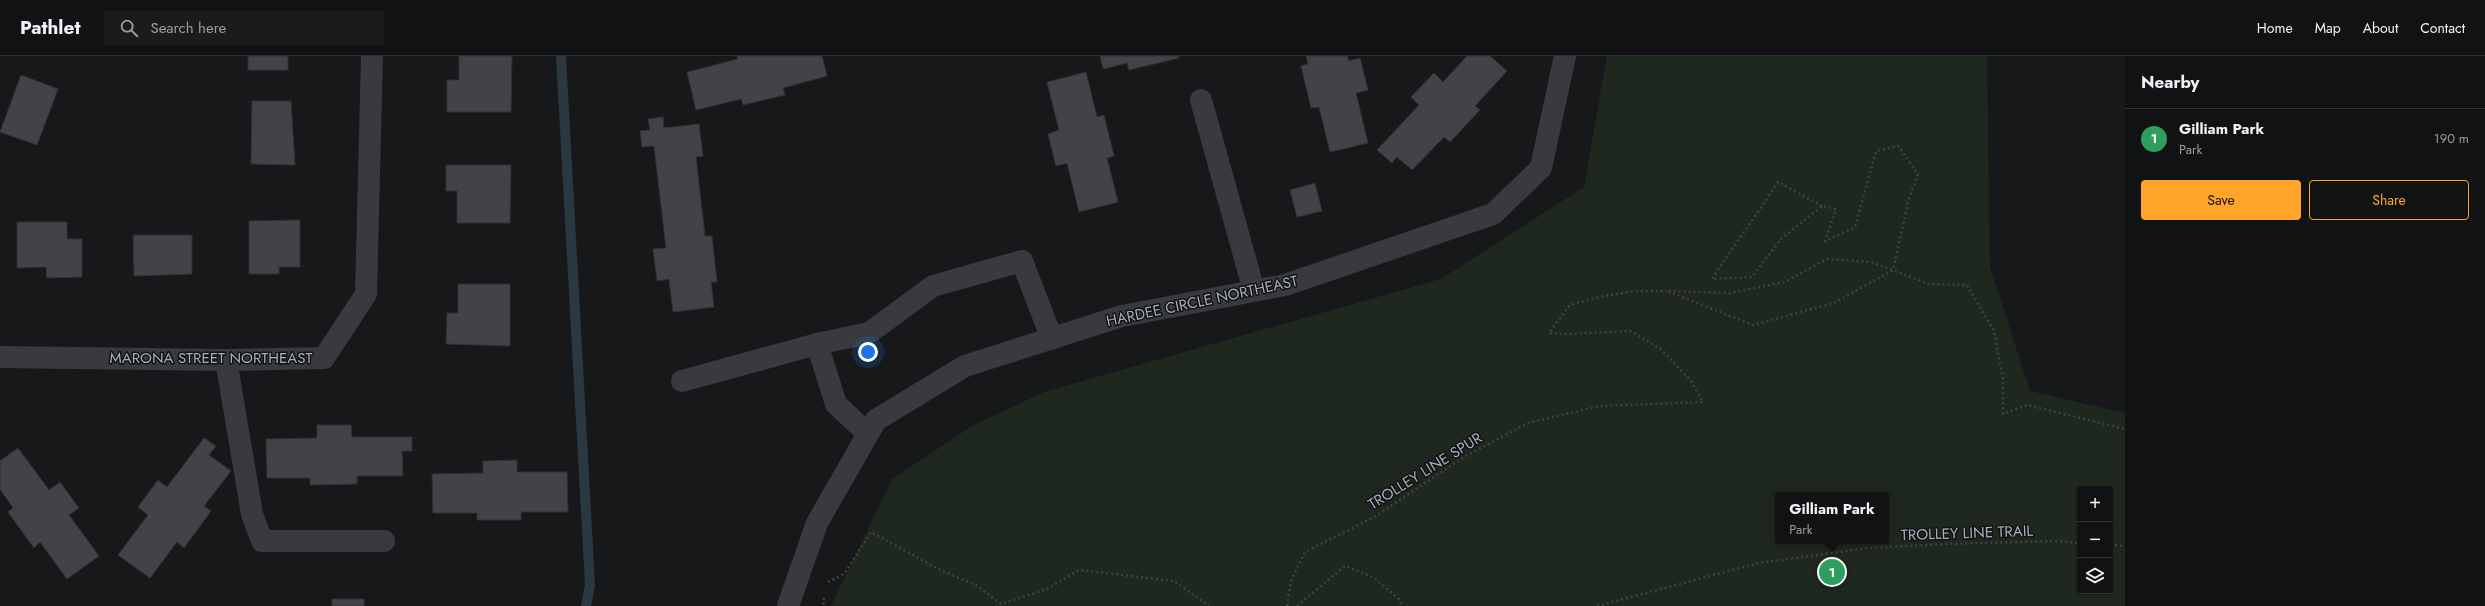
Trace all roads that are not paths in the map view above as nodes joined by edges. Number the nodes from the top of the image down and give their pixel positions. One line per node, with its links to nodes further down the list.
1 (372, 56): 8 (street, MARONA STREET NORTHEAST)
2 (1565, 56): 4 (street, HARDEE CIRCLE NORTHEAST)
3 (1201, 100): 4 (street)
4 (1254, 291): 5 (street, HARDEE CIRCLE NORTHEAST)
5 (1052, 339): 6 (street); 10 (street, HARDEE CIRCLE NORTHEAST)
6 (817, 344): 9 (street); 10 (street)
7 (0, 357): 8 (street, MARONA STREET NORTHEAST)
8 (226, 360): 11 (street)
9 (682, 381)
10 (868, 434): 12 (street, HARDEE CIRCLE NORTHEAST)
11 (384, 541)
12 (788, 606)

